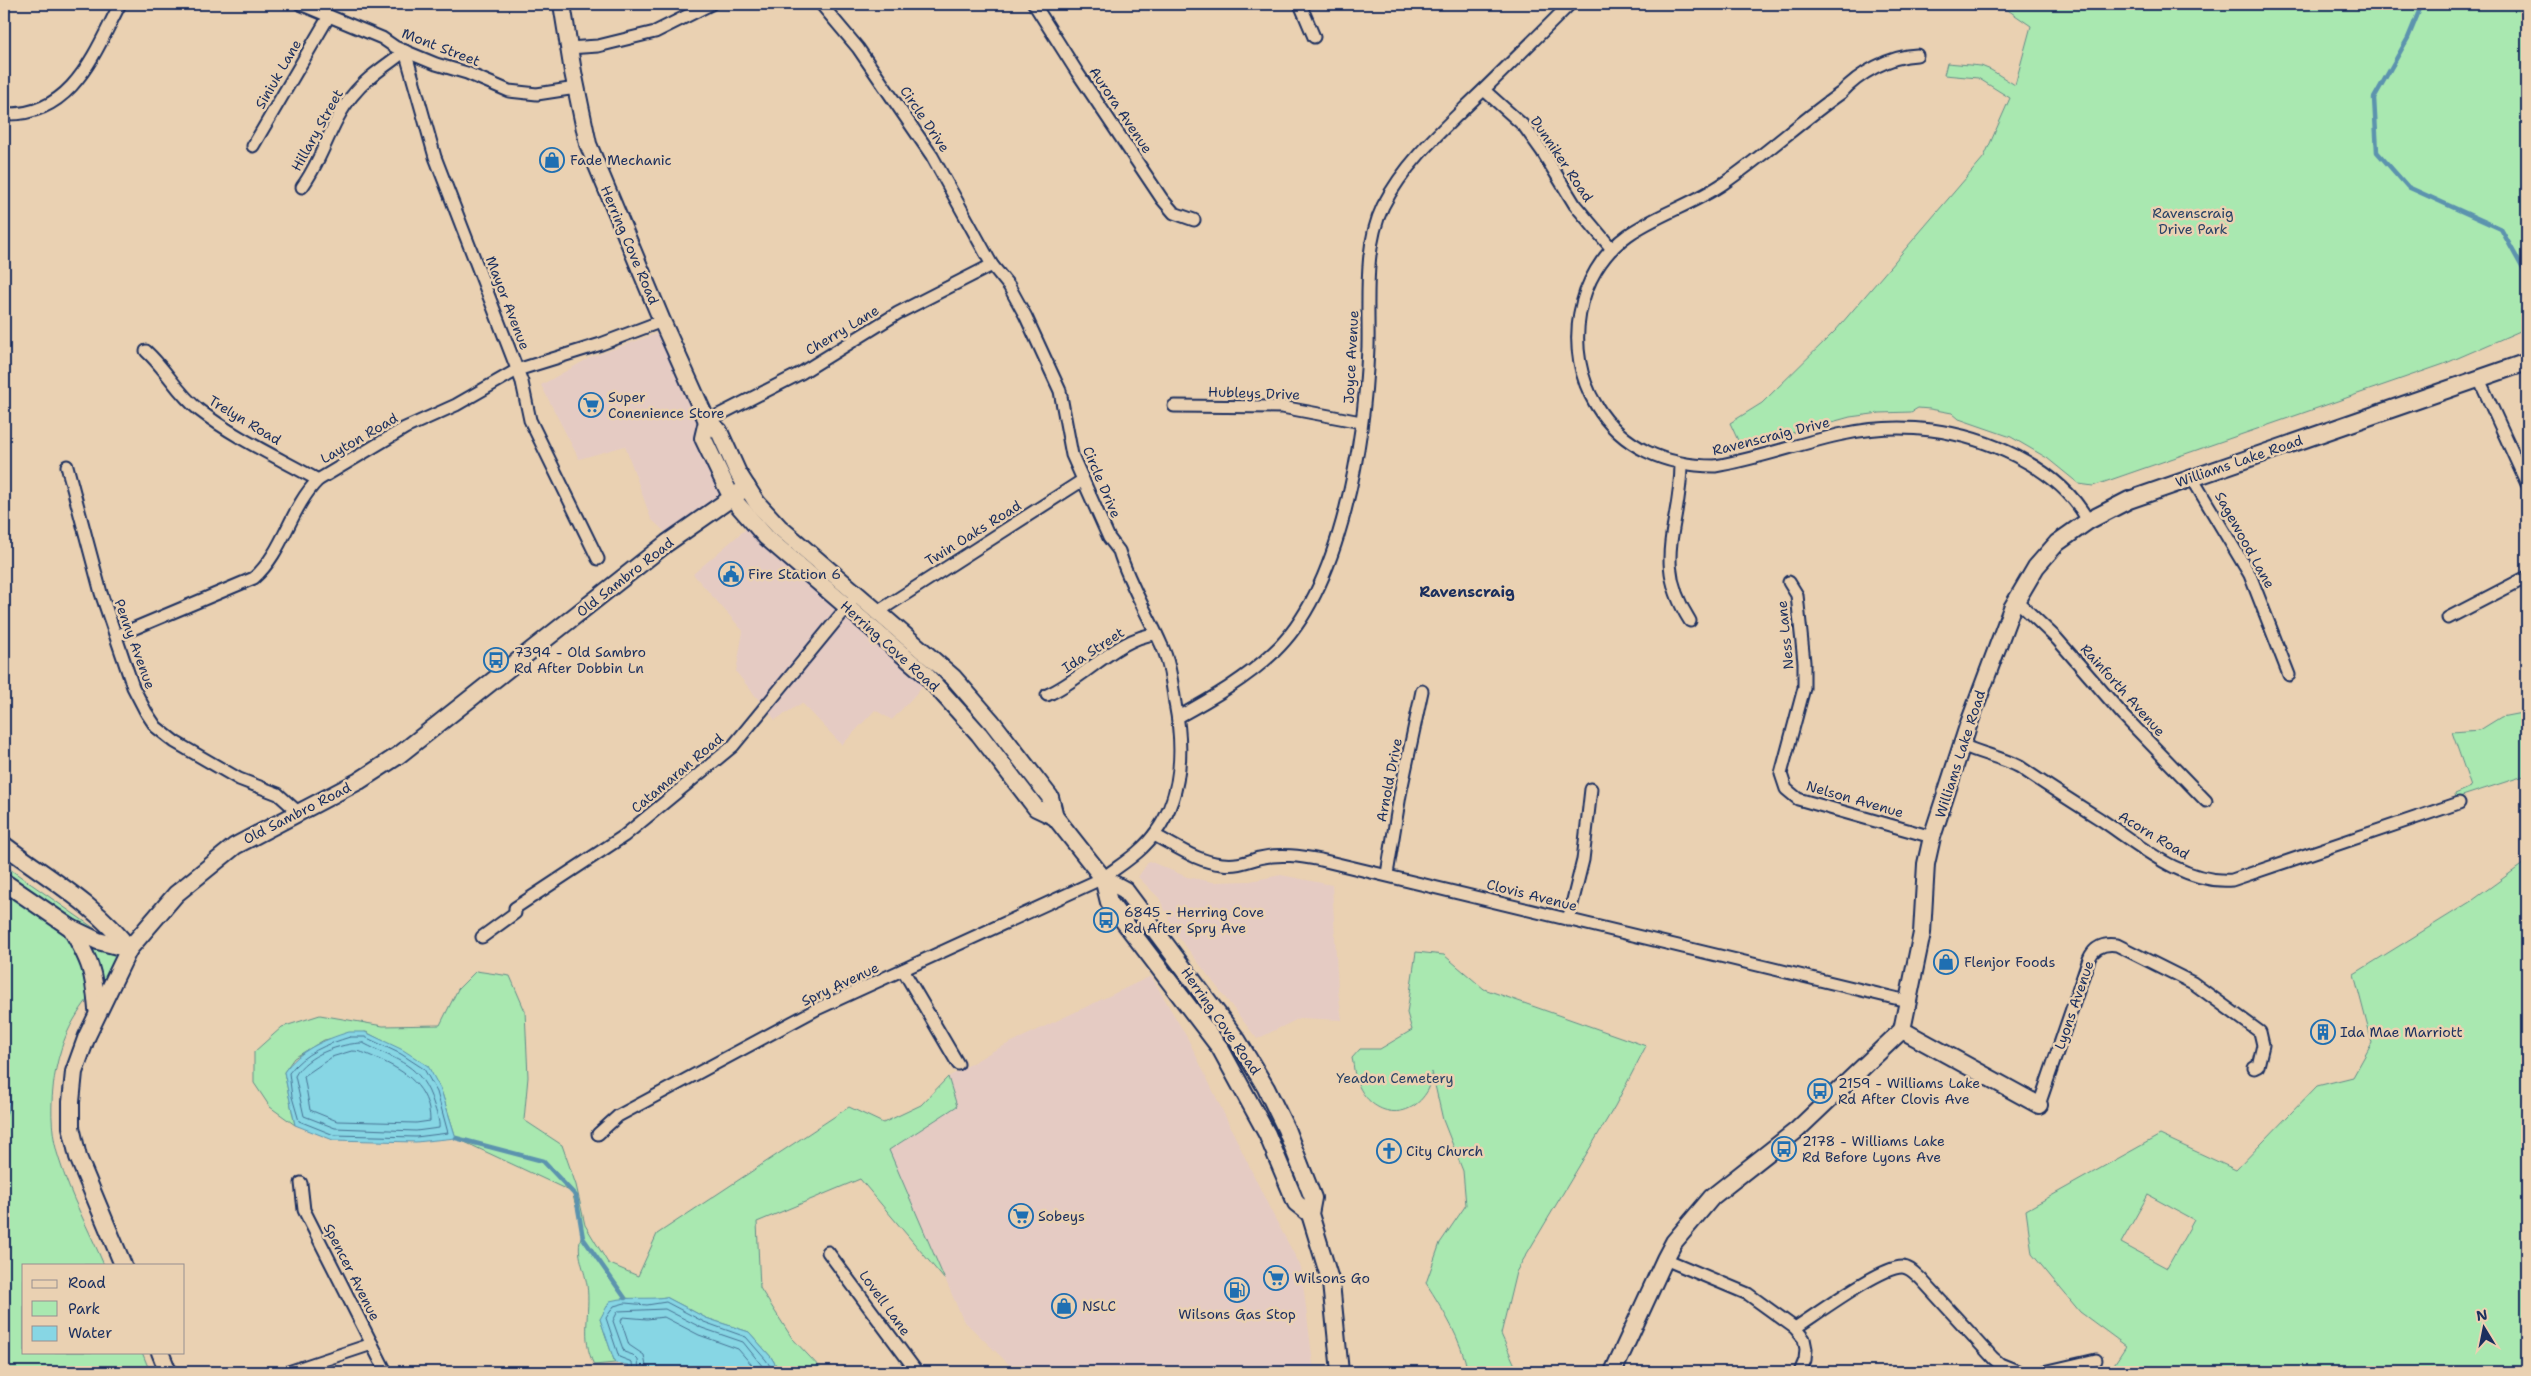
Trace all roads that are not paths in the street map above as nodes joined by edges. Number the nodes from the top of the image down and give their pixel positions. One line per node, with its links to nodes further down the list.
1 (120, 4): 16 (street)
2 (300, 4): 9 (street, Mont Street)
3 (562, 4): 11 (main road, Herring Cove Road)
4 (711, 4): 11 (street)
5 (821, 4): 21 (street, Circle Drive)
6 (1034, 4): 19 (street, Aurora Avenue)
7 (1300, 4): 10 (street)
8 (1570, 4): 15 (street, Joyce Avenue)
9 (329, 16): 12 (street, Mont Street); 17 (street, Siniuk Lane)
10 (1314, 37)
11 (568, 48): 14 (main road, Herring Cove Road)
12 (405, 51): 14 (street, Mont Street); 18 (street, Hillary Street); 25 (street, Mayor Avenue)
13 (1917, 55): 20 (street, Ravenscraig Drive)
14 (576, 88): 22 (main road, Herring Cove Road)
15 (1484, 90): 20 (street, Dunniker Road); 29 (street, Joyce Avenue)
16 (4, 114)
17 (254, 146)
18 (302, 187)
19 (1194, 220)
20 (1612, 248): 30 (street, Ravenscraig Drive)
21 (992, 265): 28 (street, Cherry Lane); 34 (street, Circle Drive)
22 (662, 321): 25 (street, Layton Road); 28 (main road, Herring Cove Road)
23 (146, 351): 33 (street, Trelyn Road)
24 (2527, 362): 26 (main road, Williams Lake Road)
25 (517, 370): 33 (street, Layton Road); 39 (street, Mayor Avenue)
26 (2479, 379): 32 (main road, Williams Lake Road); 35 (street)
27 (1174, 406): 29 (street, Hubleys Drive)
28 (707, 421): 36 (main road, Herring Cove Road); 37 (main road, Herring Cove Road)
29 (1361, 422): 54 (street, Joyce Avenue)
30 (1681, 464): 38 (street, Ravenscraig Drive); 47 (street)
31 (67, 466): 49 (street, Penny Avenue)
32 (2192, 478): 38 (main road, Williams Lake Road); 50 (street, Sagewood Lane)
33 (318, 480): 49 (street, Layton Road)
34 (1083, 480): 45 (street, Twin Oaks Road); 48 (street, Circle Drive)
35 (2527, 484)
36 (748, 487): 37 (main road, Old Sambro Road); 42 (main road, Herring Cove Road)
37 (732, 498): 44 (main road, Herring Cove Road); 59 (main road, Old Sambro Road)
38 (2088, 522): 43 (main road, Williams Lake Road)
39 (598, 559)
40 (2527, 577): 46 (street)
41 (1789, 582): 51 (street, Ness Lane)
42 (858, 594): 44 (street, Catamaran Road); 45 (main road, Herring Cove Road)
43 (2016, 600): 55 (main road, Williams Lake Road); 57 (street, Rainforth Avenue)
44 (847, 608): 60 (main road, Herring Cove Road); 69 (street, Catamaran Road)
45 (879, 611): 60 (main road, Herring Cove Road)
46 (2448, 618)
47 (1690, 621)
48 (1156, 634): 53 (street, Ida Street); 54 (street, Circle Drive)
49 (116, 636): 59 (street, Penny Avenue)
50 (2289, 675)
51 (1804, 688): 62 (street, Nelson Avenue)
52 (1422, 691): 64 (street, Arnold Drive)
53 (1047, 695)
54 (1178, 717): 61 (street, Circle Drive)
55 (1962, 745): 58 (street, Acorn Road); 62 (main road, Williams Lake Road)
56 (1590, 789): 67 (street)
57 (2206, 800)
58 (2459, 803)
59 (298, 812): 70 (main road, Old Sambro Road)
60 (1055, 817): 65 (main road, Herring Cove Road)
61 (1154, 835): 64 (street, Clovis Avenue); 65 (street, Circle Drive)
62 (1932, 837): 72 (main road, Williams Lake Road)
63 (4, 844): 70 (main road)
64 (1387, 874): 67 (street, Clovis Avenue)
65 (1103, 878): 71 (street, Spry Avenue); 91 (main road, Herring Cove Road)
66 (4, 882): 68 (main road)
67 (1568, 920): 72 (street, Clovis Avenue)
68 (71, 928): 70 (main road); 73 (main road)
69 (482, 938)
70 (129, 949): 73 (main road, Old Sambro Road)
71 (903, 970): 75 (street); 78 (street, Spry Avenue)
72 (1906, 1001): 74 (main road, Williams Lake Road)
73 (97, 1013): 82 (main road, Old Sambro Road)
74 (1902, 1030): 77 (main road, Lyons Avenue); 81 (main road)
75 (958, 1064)
76 (2254, 1068): 77 (street, Lyons Avenue)
77 (2039, 1105)
78 (598, 1134)
79 (301, 1183): 84 (street, Spencer Avenue)
80 (828, 1252): 90 (street, Lovell Lane)
81 (1665, 1259): 83 (street); 92 (main road)
82 (123, 1264)
83 (1795, 1328): 93 (street); 94 (street)
84 (372, 1344): 88 (street); 89 (street, Spencer Avenue)
85 (161, 1354): 87 (main road)
86 (2096, 1360): 95 (street)
87 (168, 1372)
88 (288, 1372)
89 (386, 1372)
90 (917, 1372)
91 (1340, 1372)
92 (1613, 1372)
93 (1800, 1372)
94 (2020, 1372)
95 (2044, 1372)

